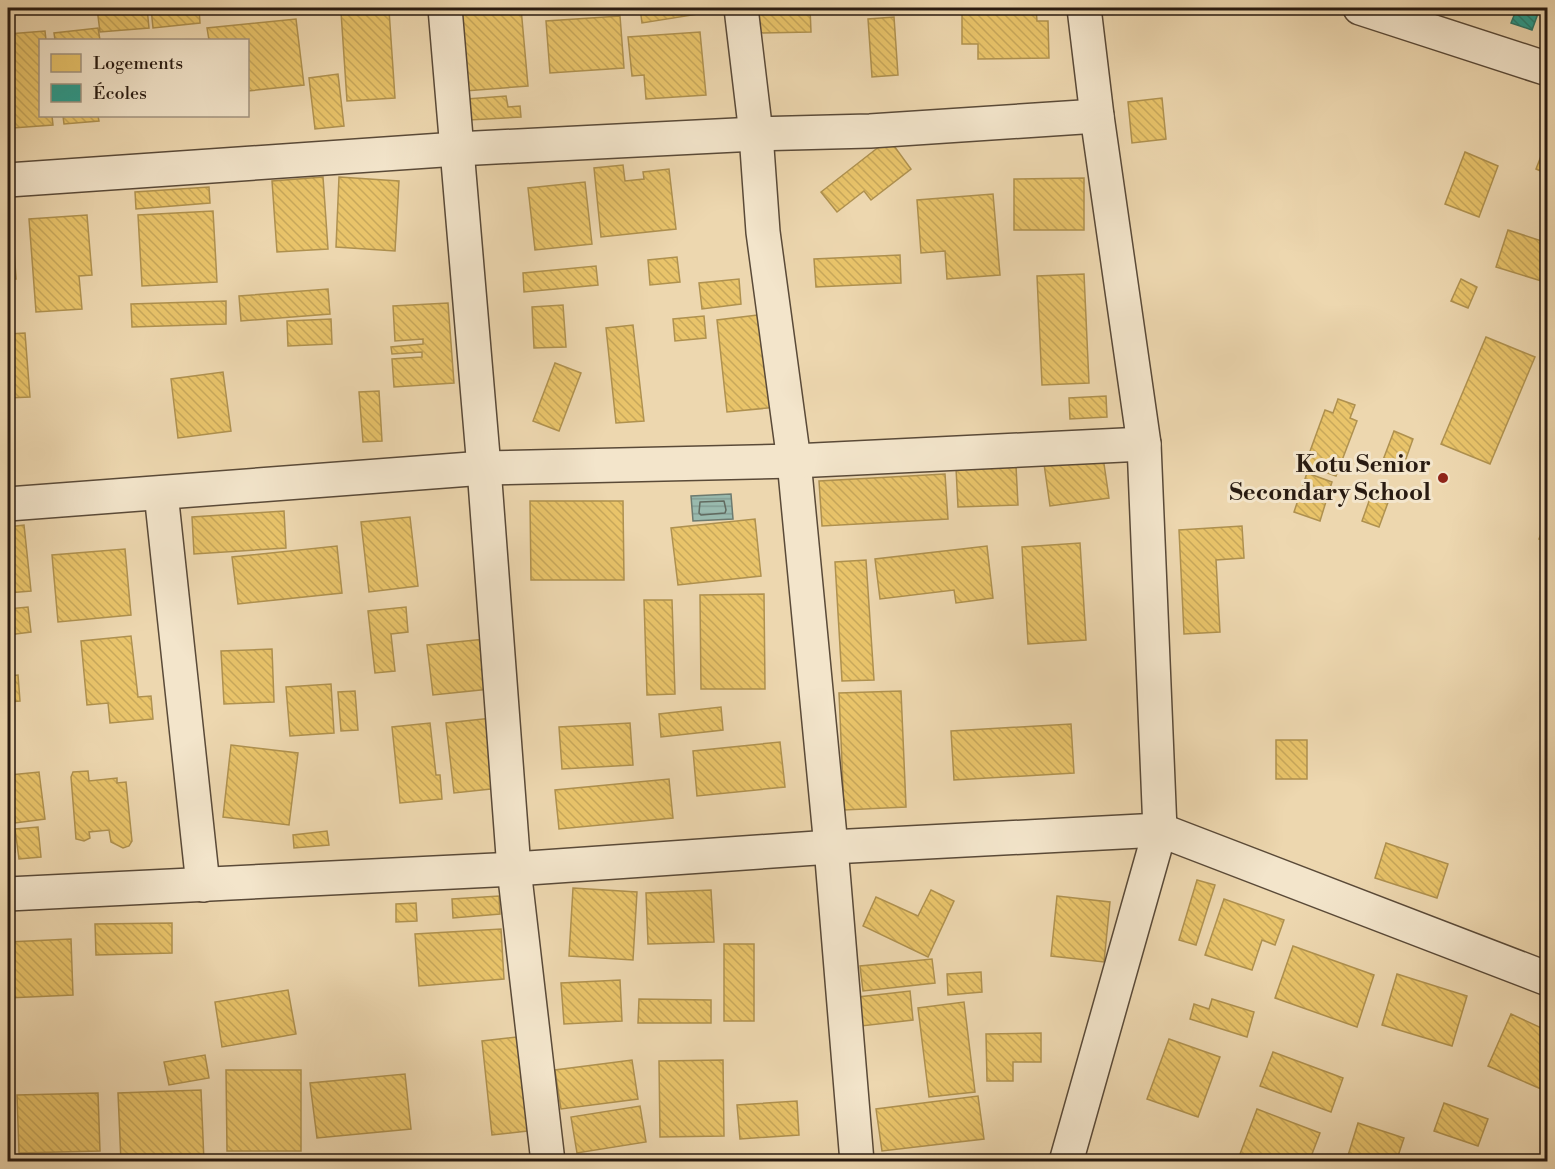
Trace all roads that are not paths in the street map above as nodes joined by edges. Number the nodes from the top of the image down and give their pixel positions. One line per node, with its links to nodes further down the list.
1 (446, 8): 8 (street)
2 (741, 8): 7 (street)
3 (1084, 8): 6 (street)
4 (1374, 10): 5 (street)
5 (1548, 69)
6 (1097, 116): 7 (street); 10 (street)
7 (756, 134): 8 (street); 11 (street)
8 (458, 149): 9 (street); 12 (street)
9 (8, 180)
10 (1144, 444): 11 (street); 15 (street)
11 (794, 461): 12 (street); 16 (street)
12 (484, 468): 13 (street); 17 (street)
13 (161, 492): 14 (street); 18 (street)
14 (8, 504)
15 (1160, 830): 16 (street); 20 (street); 23 (street)
16 (831, 847): 17 (street); 22 (street)
17 (514, 869): 18 (street); 21 (street)
18 (203, 885): 19 (street)
19 (8, 894)
20 (1548, 979)
21 (549, 1161)
22 (857, 1161)
23 (1066, 1161)

